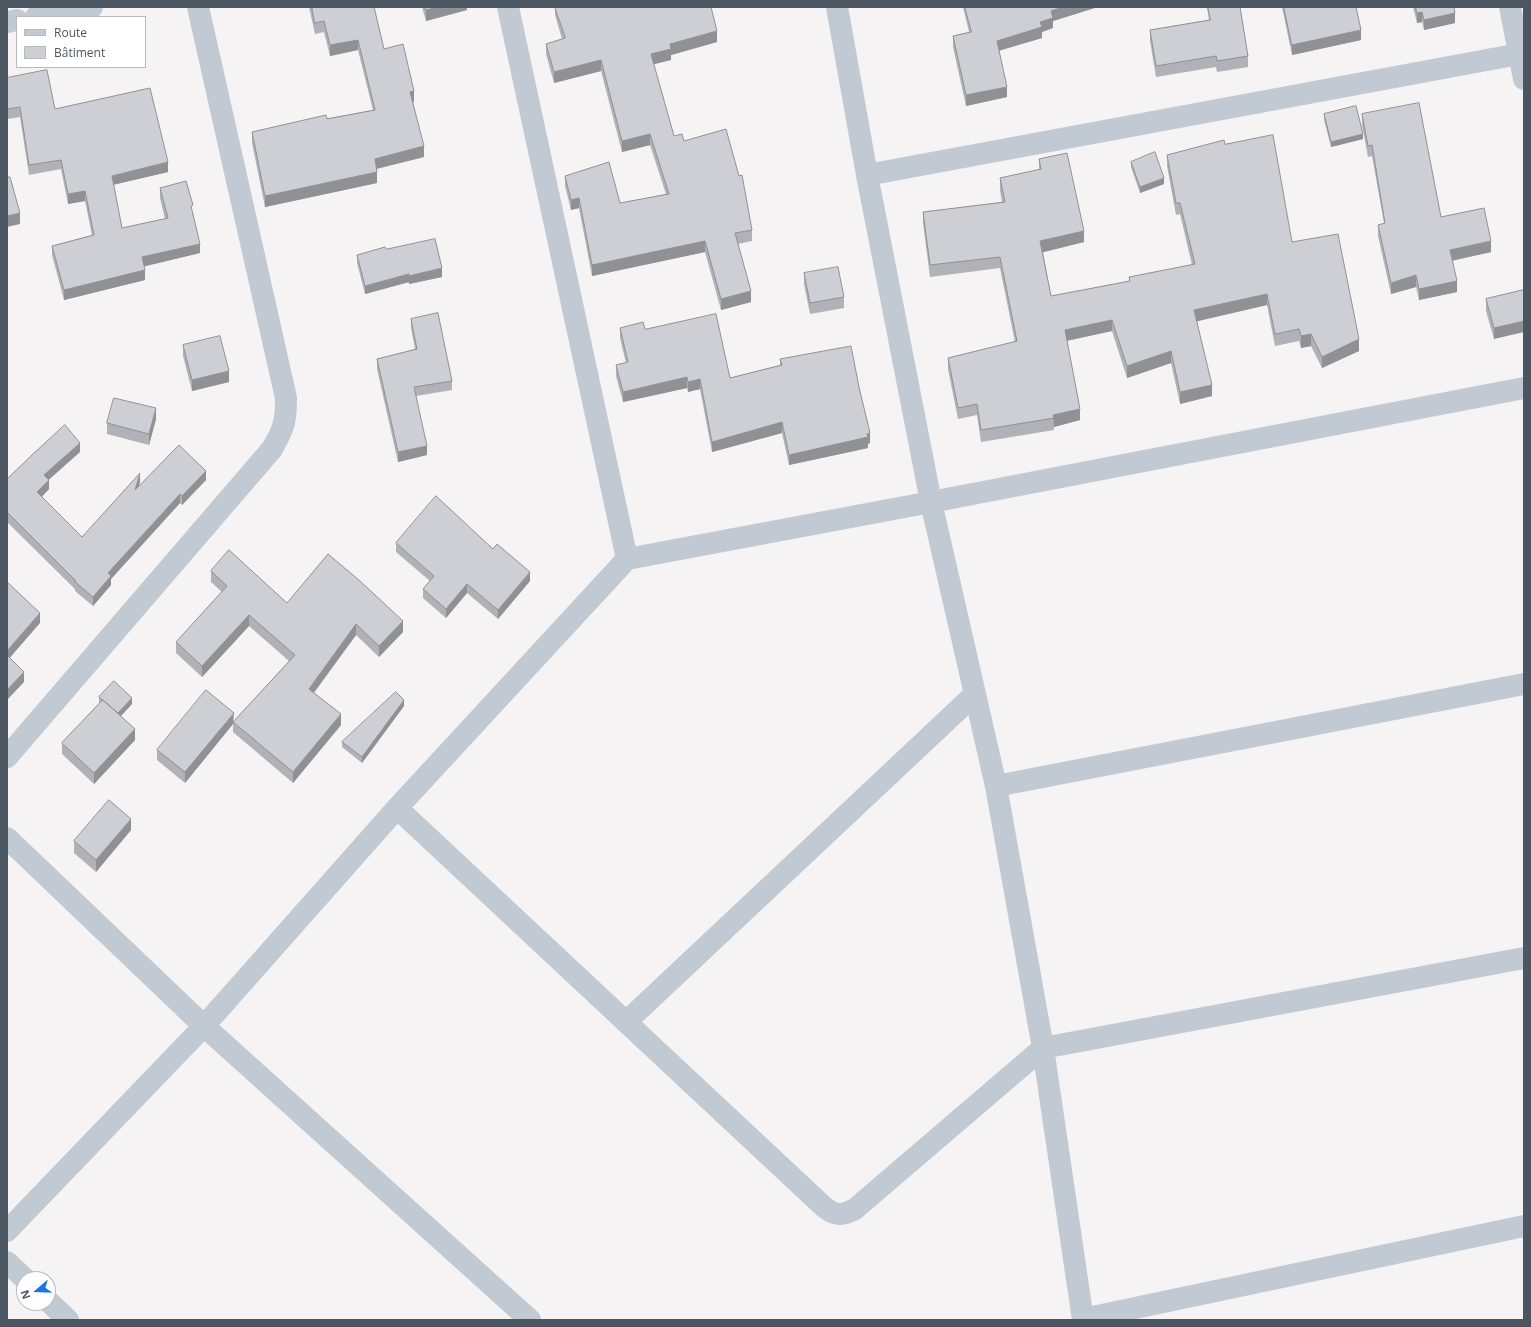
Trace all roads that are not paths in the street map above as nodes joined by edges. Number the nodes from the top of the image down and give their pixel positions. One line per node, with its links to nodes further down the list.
1 (92, 7): 6 (street)
2 (198, 7): 15 (street)
3 (508, 7): 12 (street)
4 (837, 7): 9 (street)
5 (1510, 7): 7 (street)
6 (42, 16)
7 (1519, 54): 8 (street); 9 (street)
8 (1524, 79)
9 (867, 175): 11 (street)
10 (1524, 388): 11 (street)
11 (930, 502): 12 (street); 14 (street)
12 (628, 559): 17 (street)
13 (1524, 684): 16 (street)
14 (975, 694): 16 (street); 20 (street)
15 (7, 757)
16 (996, 786): 22 (street)
17 (397, 808): 20 (street); 21 (street)
18 (7, 838): 21 (street)
19 (1524, 958): 22 (street)
20 (626, 1022): 22 (street)
21 (204, 1026): 24 (street); 30 (street)
22 (1043, 1048): 28 (street)
23 (1524, 1226): 28 (street)
24 (7, 1230)
25 (7, 1262): 26 (street)
26 (17, 1271)
27 (56, 1309): 29 (street)
28 (1083, 1319)
29 (68, 1320)
30 (530, 1320)

